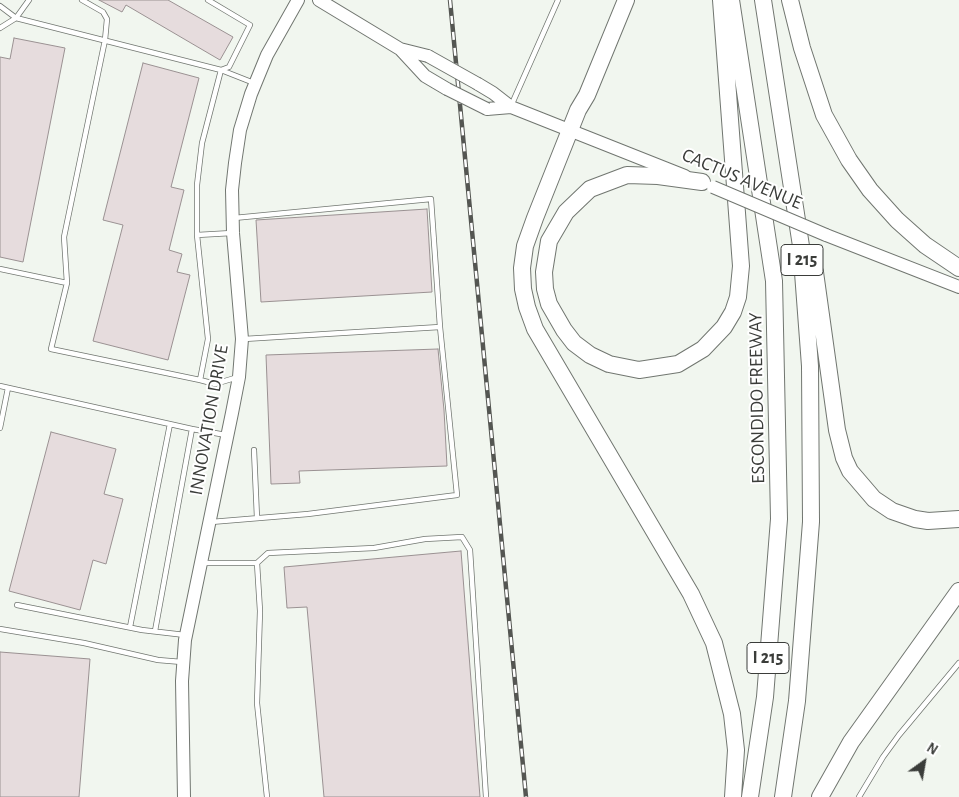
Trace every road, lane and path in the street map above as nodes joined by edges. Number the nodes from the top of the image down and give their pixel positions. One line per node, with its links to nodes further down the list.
1 (28, 0): 13 (lane)
2 (82, 0): 15 (lane)
3 (208, 0): 17 (lane)
4 (298, 0): 18 (main road, INNOVATION DRIVE)
5 (319, 0): 16 (main road, CACTUS AVENUE)
6 (558, 0): 19 (lane)
7 (626, 0): 20 (highway)
8 (721, 0): 21 (highway)
9 (731, 0): 60 (highway, ESCONDIDO FREEWAY / I 215)
10 (763, 0): 25 (highway, I 215)
11 (790, 0): 26 (highway)
12 (0, 6): 13 (lane)
13 (16, 18): 14 (lane); 15 (lane)
14 (0, 28)
15 (105, 40): 17 (lane); 28 (lane)
16 (400, 49): 19 (main road, CACTUS AVENUE, bridge); 19 (main road, CACTUS AVENUE, bridge)
17 (221, 70): 18 (lane); 24 (lane)
18 (256, 83): 22 (main road, INNOVATION DRIVE)
19 (511, 107): 20 (main road, CACTUS AVENUE)
20 (570, 130): 21 (main road, CACTUS AVENUE); 59 (highway)
21 (708, 185): 29 (main road, CACTUS AVENUE, bridge)
22 (233, 218): 23 (main road, INNOVATION DRIVE); 30 (lane)
23 (233, 233): 24 (lane); 31 (main road, INNOVATION DRIVE)
24 (197, 235): 33 (lane)
25 (801, 246): 42 (highway); 61 (highway, I 215)
26 (959, 268)
27 (0, 270): 28 (lane)
28 (67, 283): 33 (lane)
29 (959, 287)
30 (440, 328): 31 (lane); 41 (lane)
31 (242, 339): 32 (main road, INNOVATION DRIVE)
32 (239, 377): 33 (lane); 39 (main road, INNOVATION DRIVE)
33 (200, 380)
34 (0, 386): 35 (lane)
35 (8, 388): 36 (lane); 37 (lane)
36 (170, 424): 38 (lane); 49 (lane)
37 (0, 428)
38 (192, 429): 39 (lane); 51 (lane)
39 (228, 435): 43 (main road, INNOVATION DRIVE)
40 (254, 450): 41 (lane)
41 (257, 518): 43 (lane)
42 (959, 518)
43 (209, 522): 44 (main road, INNOVATION DRIVE)
44 (201, 563): 45 (lane); 52 (main road, INNOVATION DRIVE)
45 (257, 563): 57 (lane); 58 (lane)
46 (959, 591): 55 (highway)
47 (17, 605): 49 (lane)
48 (959, 607): 55 (highway)
49 (130, 627): 51 (lane)
50 (0, 629): 53 (lane)
51 (155, 631): 52 (lane)
52 (186, 636): 53 (main road, INNOVATION DRIVE)
53 (183, 662): 56 (main road, INNOVATION DRIVE)
54 (959, 663): 63 (lane)
55 (908, 665): 62 (highway)
56 (184, 797)
57 (267, 797)
58 (486, 797)
59 (733, 797)
60 (750, 797)
61 (783, 797)
62 (820, 797)
63 (859, 797)

